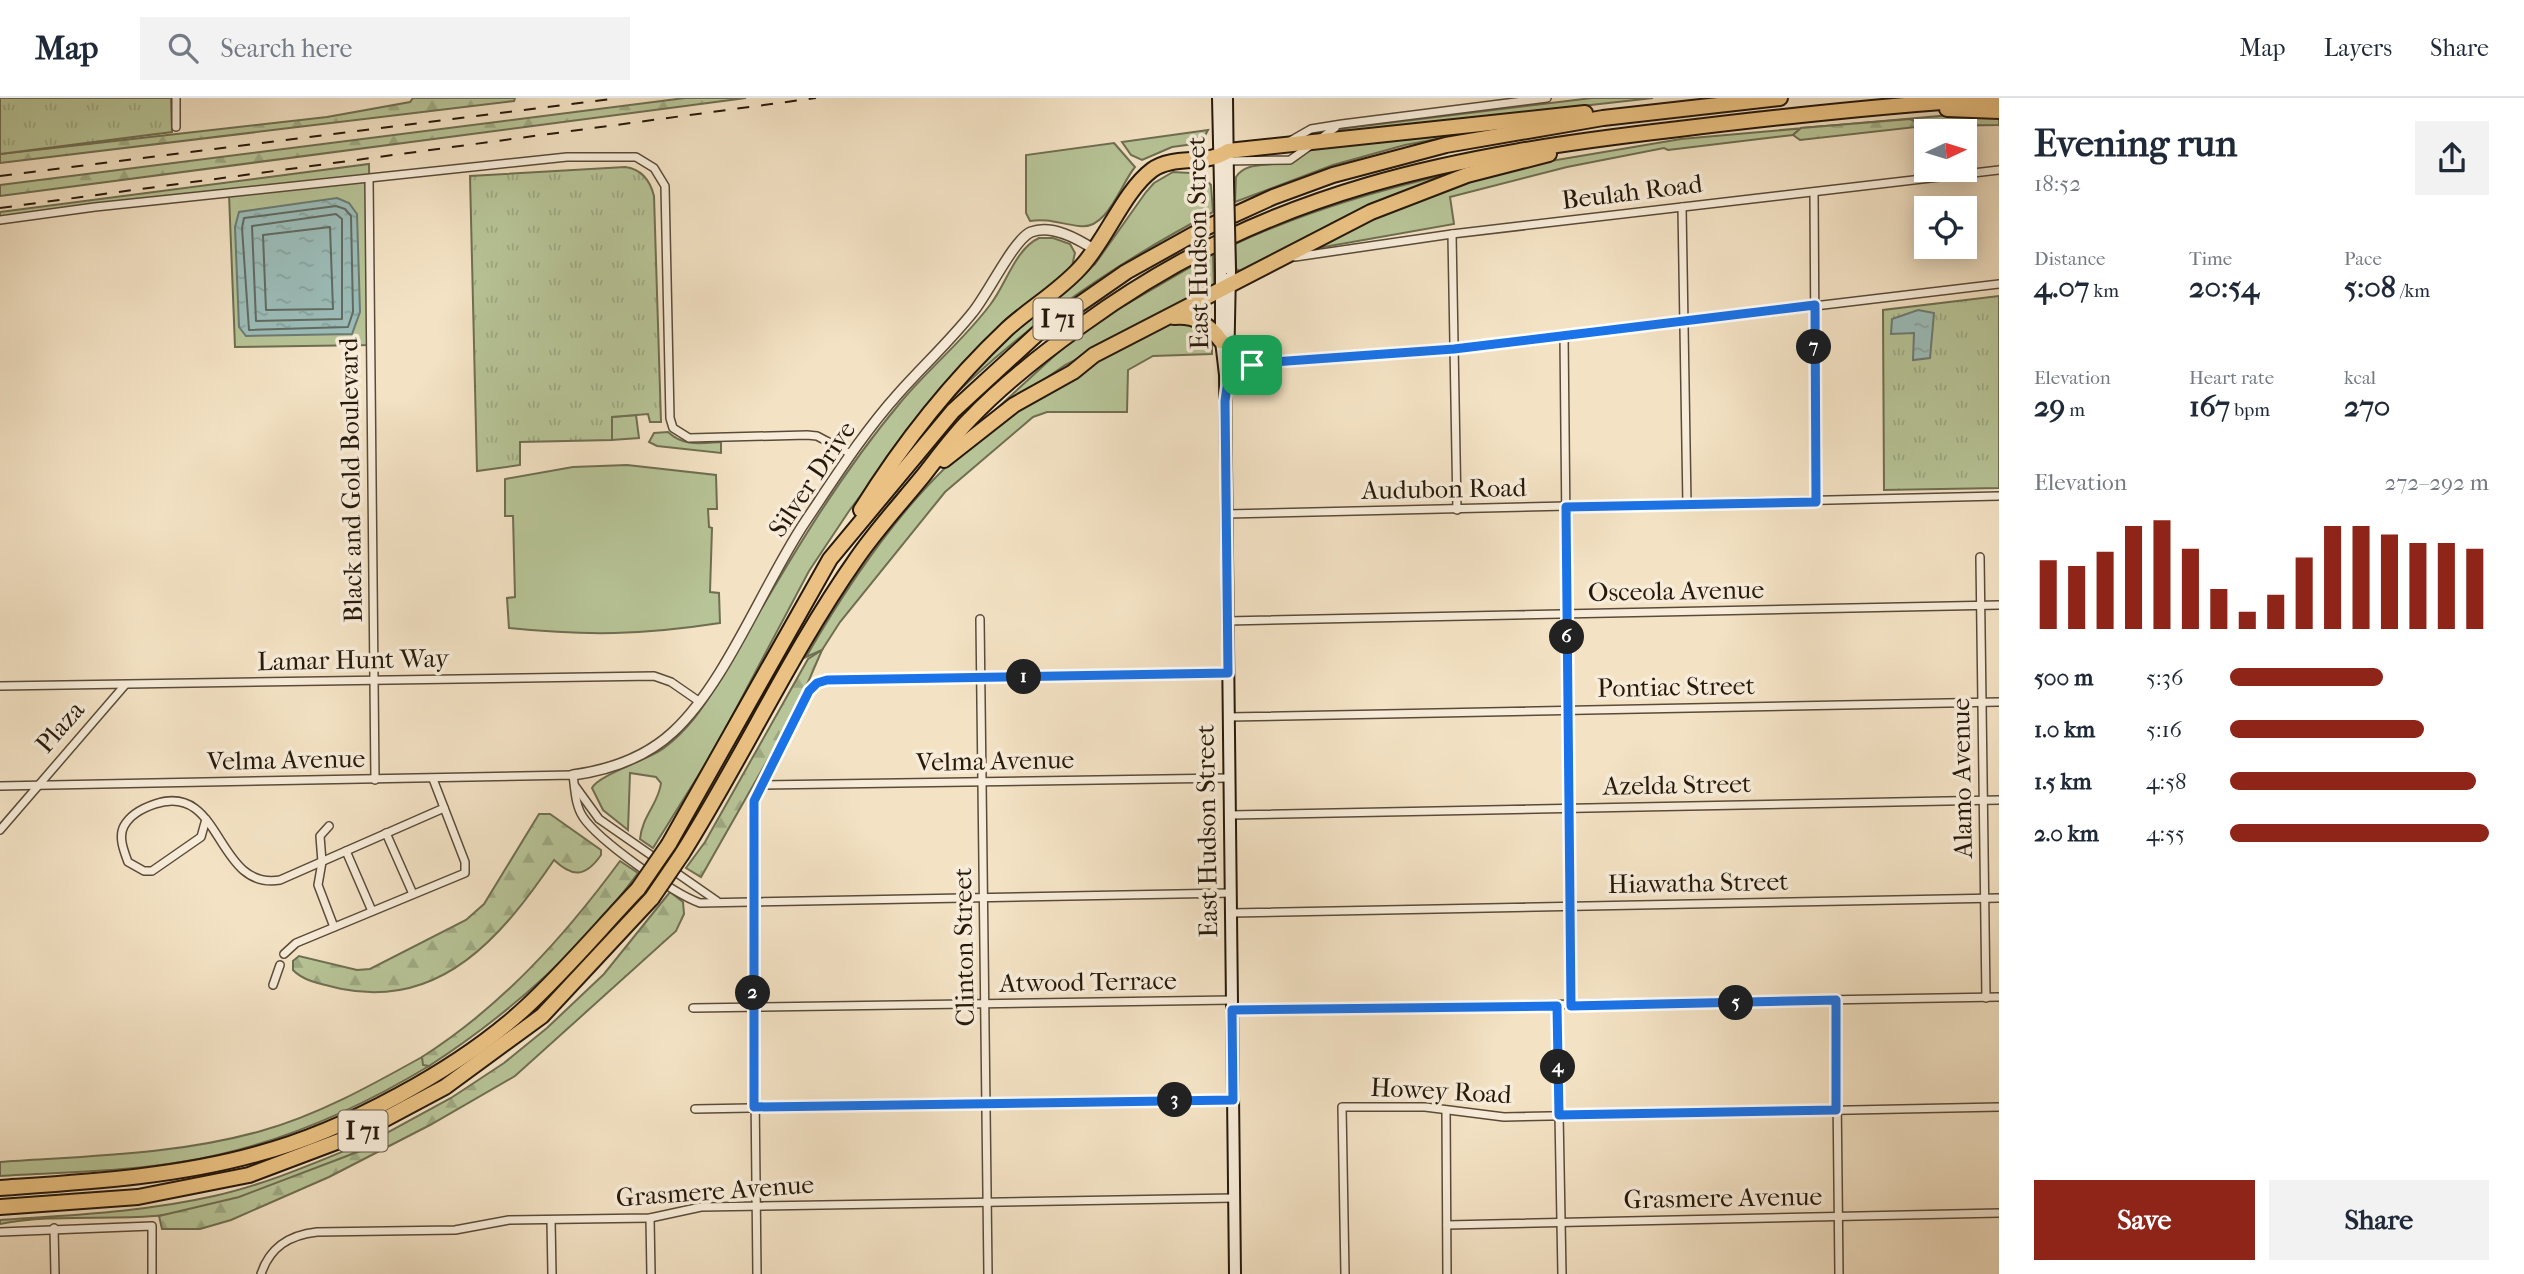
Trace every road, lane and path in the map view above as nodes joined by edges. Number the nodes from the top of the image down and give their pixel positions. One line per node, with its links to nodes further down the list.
1 (176, 98): 11 (street)
2 (1218, 98): 15 (main road, East Hudson Street)
3 (1227, 98): 15 (main road, East Hudson Street)
4 (1547, 98): 10 (street)
5 (1780, 98): 8 (highway, I 71)
6 (1996, 98): 7 (highway, I 71)
7 (1858, 107): 9 (highway); 12 (highway, I 71)
8 (1674, 110): 13 (highway); 43 (highway, I 71)
9 (1999, 111)
10 (1342, 124): 13 (street); 14 (street)
11 (176, 127)
12 (1634, 134): 23 (highway); 35 (highway, I 71)
13 (1311, 144): 14 (highway); 15 (street)
14 (1278, 147): 15 (highway)
15 (1225, 157): 22 (highway); 24 (main road, East Hudson Street, bridge)
16 (1999, 170): 18 (street, Beulah Road)
17 (369, 179): 20 (street); 34 (street); 51 (street, Black and Gold Boulevard)
18 (1814, 192): 19 (street, Beulah Road); 26 (street)
19 (1682, 206): 21 (street, Beulah Road); 28 (street)
20 (0, 220)
21 (1452, 234): 23 (street, Beulah Road); 31 (street)
22 (1095, 250): 34 (street, Silver Drive); 43 (highway)
23 (1272, 264): 24 (highway)
24 (1225, 280): 27 (highway); 30 (main road, East Hudson Street); 32 (main road, East Hudson Street)
25 (1999, 284): 26 (street)
26 (1815, 305): 28 (street); 37 (street)
27 (1169, 317): 30 (highway); 35 (highway)
28 (1684, 321): 29 (street); 38 (street)
29 (1564, 335): 31 (street); 39 (street)
30 (1221, 341): 33 (main road, East Hudson Street)
31 (1454, 349): 32 (street); 40 (street)
32 (1230, 365): 33 (main road, East Hudson Street)
33 (1225, 387): 41 (main road, East Hudson Street)
34 (851, 454): 54 (street, Silver Drive)
35 (908, 495): 115 (highway, I 71, bridge)
36 (1999, 496): 37 (street, Audubon Road)
37 (1816, 502): 38 (street, Audubon Road)
38 (1687, 505): 39 (street, Audubon Road)
39 (1566, 507): 40 (street, Audubon Road); 46 (street)
40 (1457, 510): 41 (street, Audubon Road)
41 (1226, 514): 48 (main road, East Hudson Street)
42 (1980, 557): 45 (street, Alamo Avenue)
43 (830, 559): 111 (highway, I 71, bridge)
44 (1999, 605): 45 (street, Osceola Avenue)
45 (1980, 606): 46 (street, Osceola Avenue); 55 (street, Alamo Avenue)
46 (1566, 614): 48 (street, Osceola Avenue); 57 (street)
47 (980, 619): 50 (street, Clinton Street)
48 (1227, 621): 49 (main road, East Hudson Street)
49 (1228, 673): 50 (street); 58 (main road, East Hudson Street)
50 (982, 677): 63 (street, Clinton Street); 65 (street)
51 (374, 682): 52 (street, Lamar Hunt Way); 54 (street, Lamar Hunt Way); 61 (street, Black and Gold Boulevard)
52 (125, 685): 53 (street, Lamar Hunt Way); 64 (street, Plaza)
53 (0, 686)
54 (700, 702): 62 (street, Silver Drive)
55 (1982, 702): 56 (street, Pontiac Street); 57 (street, Pontiac Street); 67 (street, Alamo Avenue)
56 (1999, 702)
57 (1568, 710): 58 (street, Pontiac Street); 70 (street)
58 (1228, 717): 59 (main road, East Hudson Street)
59 (1229, 778): 63 (street, Velma Avenue); 71 (main road, East Hudson Street)
60 (433, 779): 61 (street, Velma Avenue); 62 (street, Velma Avenue); 69 (street)
61 (375, 780): 64 (street, Velma Avenue)
62 (573, 780): 86 (street); 86 (street)
63 (983, 782): 65 (street, Velma Avenue); 82 (street, Clinton Street)
64 (38, 785): 66 (street, Velma Avenue); 74 (street, Plaza)
65 (761, 785): 85 (street)
66 (0, 786)
67 (1983, 800): 68 (street, Azelda Street); 70 (street, Azelda Street); 83 (street, Alamo Avenue)
68 (1999, 800)
69 (444, 808): 75 (street); 81 (street)
70 (1569, 809): 71 (street, Azelda Street); 87 (street)
71 (1230, 816): 80 (main road, East Hudson Street)
72 (206, 819): 76 (street); 76 (street); 77 (street)
73 (329, 826): 79 (street)
74 (0, 830)
75 (386, 833): 78 (street); 81 (street)
76 (201, 837): 77 (street)
77 (219, 838): 79 (street)
78 (346, 851): 79 (street); 88 (street)
79 (322, 862): 90 (street)
80 (1231, 892): 82 (street); 89 (main road, East Hudson Street)
81 (413, 894): 88 (street)
82 (984, 896): 85 (street); 97 (street, Clinton Street)
83 (1985, 898): 84 (street, Hiawatha Street); 87 (street, Hiawatha Street); 94 (street, Alamo Avenue)
84 (1999, 898)
85 (753, 900): 86 (street); 101 (street)
86 (717, 901)
87 (1570, 907): 89 (street, Hiawatha Street); 100 (street)
88 (372, 911): 90 (street)
89 (1231, 913): 98 (main road, East Hudson Street)
90 (334, 927): 91 (street)
91 (284, 954)
92 (280, 965): 93 (street)
93 (273, 985)
94 (1986, 998): 95 (street, Atwood Terrace); 96 (street, Atwood Terrace)
95 (1999, 998)
96 (1836, 1000): 100 (street, Atwood Terrace); 108 (street)
97 (985, 1004): 98 (street, Atwood Terrace); 101 (street, Atwood Terrace); 104 (street, Clinton Street)
98 (1232, 1005): 99 (street, Atwood Terrace); 103 (main road, East Hudson Street)
99 (1557, 1006): 100 (street, Atwood Terrace); 110 (street)
100 (1571, 1006)
101 (753, 1007): 102 (street, Atwood Terrace); 105 (street)
102 (693, 1008)
103 (1233, 1100): 104 (street); 112 (main road, East Hudson Street)
104 (987, 1103): 105 (street); 113 (street, Clinton Street)
105 (754, 1107): 107 (street); 114 (street)
106 (1999, 1107): 108 (street, Howey Road)
107 (695, 1109)
108 (1836, 1110): 110 (street, Howey Road); 117 (street)
109 (1446, 1111): 110 (street, Howey Road); 121 (street); 132 (street, Howey Road)
110 (1559, 1115): 120 (street)
111 (0, 1188)
112 (1234, 1198): 113 (street, Grasmere Avenue); 131 (main road, East Hudson Street)
113 (988, 1203): 114 (street, Grasmere Avenue); 130 (street, Clinton Street)
114 (757, 1206): 118 (street, Grasmere Avenue); 129 (street)
115 (0, 1209)
116 (1999, 1213): 117 (street, Grasmere Avenue)
117 (1838, 1216): 120 (street, Grasmere Avenue); 135 (street)
118 (650, 1218): 119 (street, Grasmere Avenue); 128 (street)
119 (551, 1220): 126 (street, Grasmere Avenue); 127 (street)
120 (1560, 1222): 121 (street, Grasmere Avenue); 134 (street)
121 (1447, 1225): 133 (street)
122 (54, 1228): 123 (street); 124 (street); 125 (street)
123 (0, 1232)
124 (55, 1274)
125 (152, 1274)
126 (261, 1274)
127 (552, 1274)
128 (651, 1274)
129 (757, 1274)
130 (988, 1274)
131 (1235, 1274)
132 (1345, 1274)
133 (1447, 1274)
134 (1562, 1274)
135 (1839, 1274)

